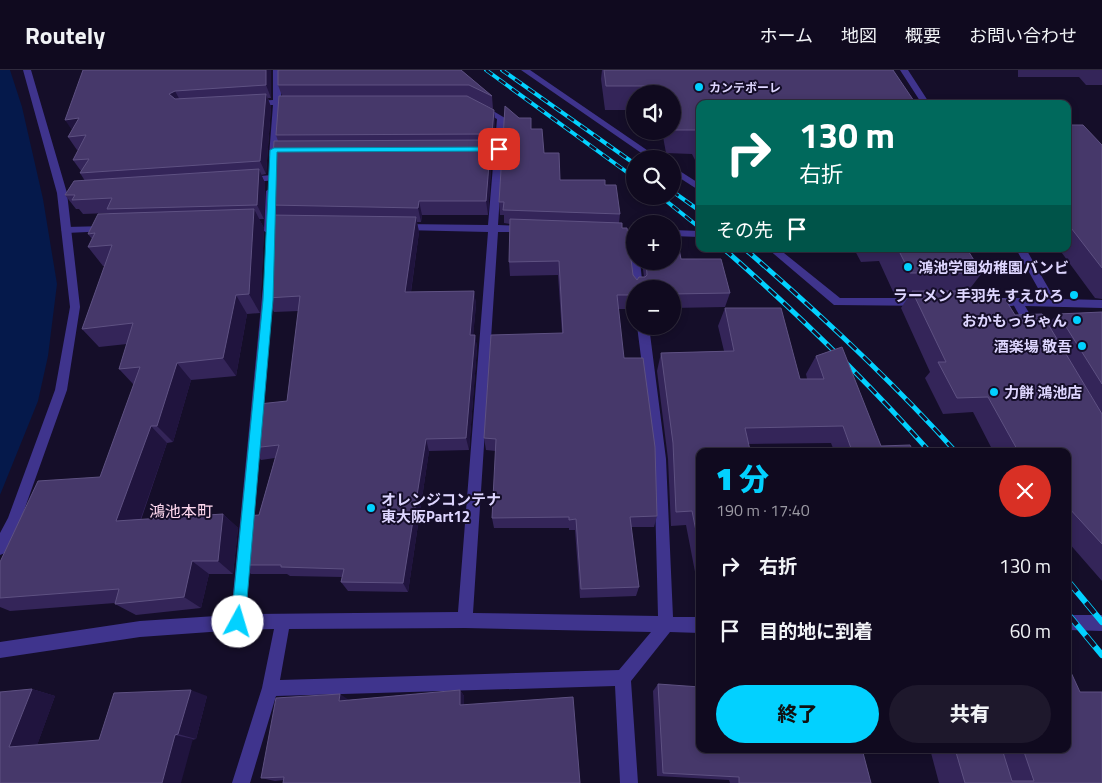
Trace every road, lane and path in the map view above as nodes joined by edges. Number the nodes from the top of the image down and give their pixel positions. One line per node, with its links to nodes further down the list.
1 (27, 70): 19 (street)
2 (277, 70): 6 (street)
3 (525, 70): 10 (street)
4 (904, 70): 5 (street)
5 (923, 100)
6 (277, 102): 7 (street); 9 (street); 12 (street)
7 (306, 102)
8 (470, 102): 17 (street)
9 (239, 104)
10 (643, 150)
11 (681, 176): 14 (street)
12 (272, 178): 13 (street); 24 (street)
13 (234, 181)
14 (696, 185)
15 (396, 226): 17 (street)
16 (114, 228): 19 (street)
17 (494, 228): 18 (street); 36 (street)
18 (533, 229)
19 (66, 230): 35 (street)
20 (602, 232): 21 (street)
21 (626, 233)
22 (681, 233): 23 (street)
23 (696, 234)
24 (269, 243)
25 (777, 252): 28 (street)
26 (1023, 252): 31 (street)
27 (268, 272): 37 (street)
28 (948, 302)
29 (977, 302): 30 (street)
30 (1017, 302): 31 (street); 34 (street)
31 (1052, 303): 32 (street)
32 (1102, 304)
33 (644, 335): 41 (street)
34 (1037, 336)
35 (0, 548)
36 (465, 620): 38 (street); 41 (street)
37 (238, 622): 38 (street); 43 (street)
38 (283, 623): 45 (street)
39 (1071, 623): 40 (street)
40 (1102, 623)
41 (666, 625): 42 (street); 44 (street)
42 (696, 625)
43 (0, 650)
44 (623, 678): 45 (street); 47 (street)
45 (270, 688): 46 (street)
46 (241, 783)
47 (628, 783)

